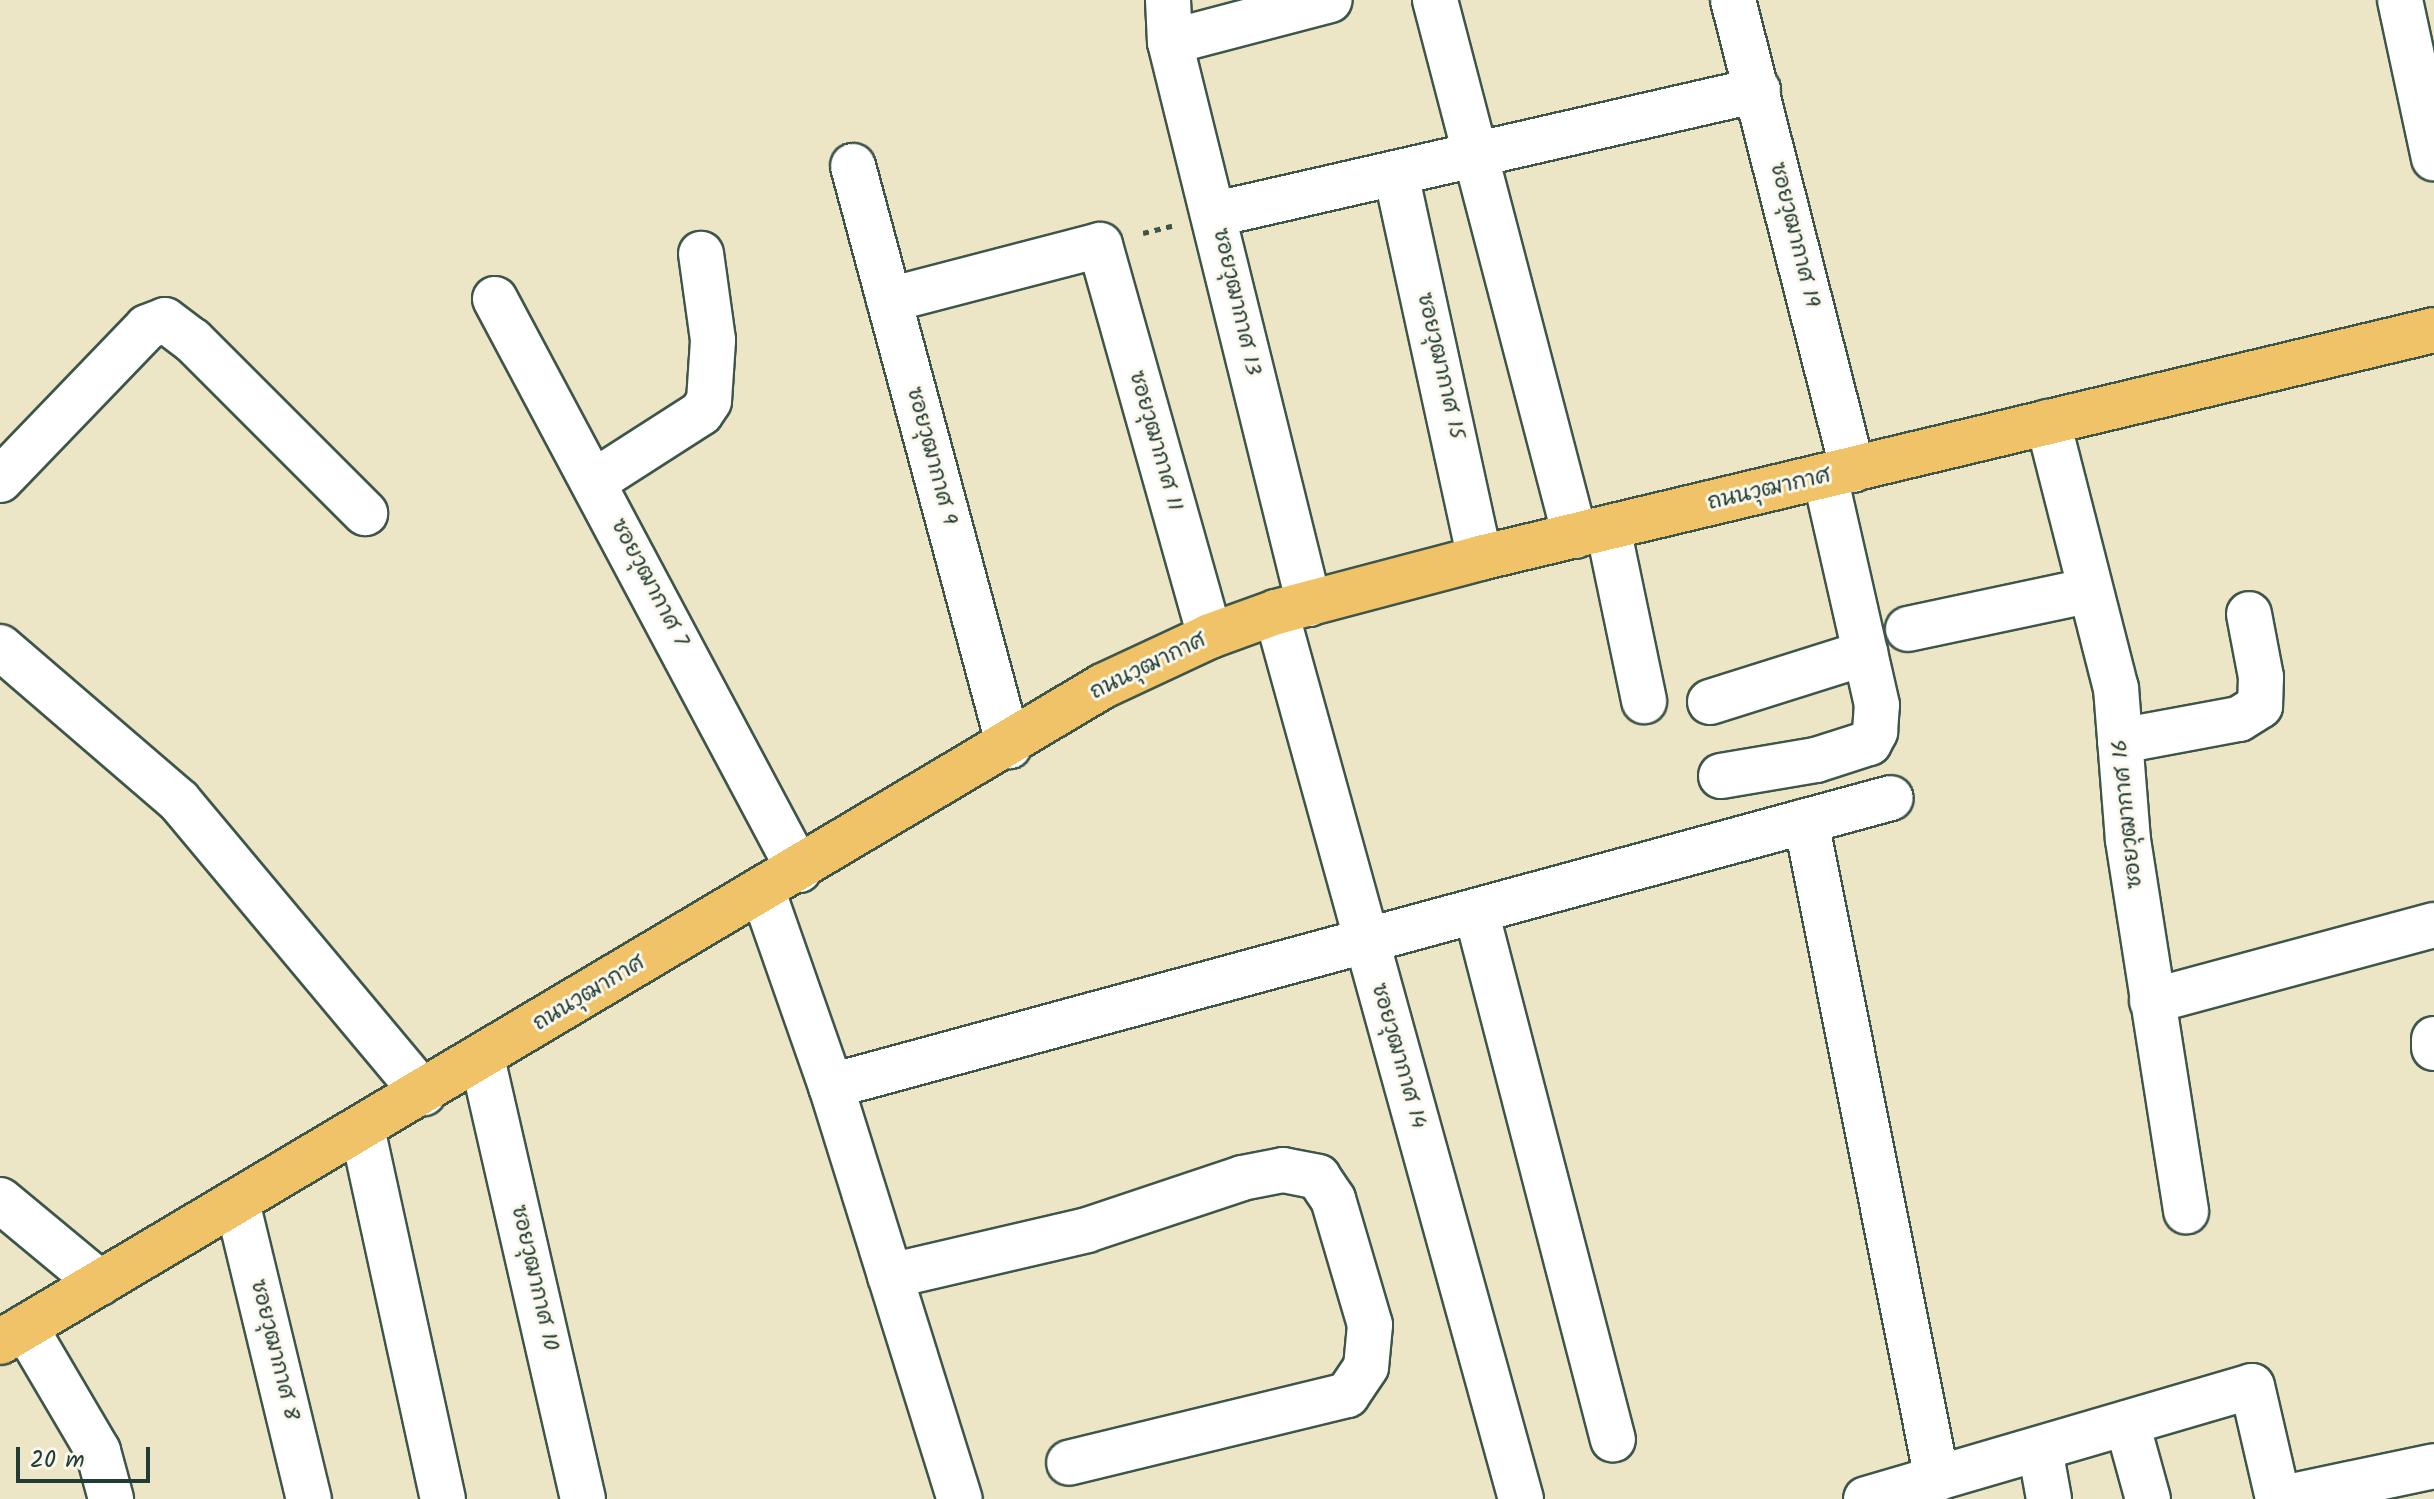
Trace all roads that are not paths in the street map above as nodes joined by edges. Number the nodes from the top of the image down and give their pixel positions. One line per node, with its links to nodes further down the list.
1 (1330, 0): 5 (street)
2 (1435, 0): 7 (street)
3 (1733, 0): 6 (street, ซอยวุฒากาศ 19)
4 (2400, 0): 8 (street)
5 (1169, 21): 11 (street, ซอยวุฒากาศ 13)
6 (1758, 90): 7 (street); 17 (street, ซอยวุฒากาศ 19)
7 (1475, 156): 10 (street); 21 (street)
8 (2434, 158)
9 (853, 166): 14 (street, ซอยวุฒากาศ 9)
10 (1396, 174): 11 (street); 22 (street, ซอยวุฒากาศ 15)
11 (1216, 214): 24 (street, ซอยวุฒากาศ 13)
12 (701, 254): 19 (street)
13 (495, 299): 19 (street, ซอยวุฒากาศ 7)
14 (889, 300): 27 (street, ซอยวุฒากาศ 11); 33 (street, ซอยวุฒากาศ 9)
15 (2434, 330): 16 (main road, ถนนวุฒากาศ)
16 (2048, 422): 17 (main road, ถนนวุฒากาศ); 23 (street, ซอยวุฒากาศ 16)
17 (1839, 473): 21 (main road, ถนนวุฒากาศ); 29 (street, ซอยวุฒากาศ 19)
18 (0, 480): 20 (street)
19 (595, 481): 37 (street, ซอยวุฒากาศ 7)
20 (365, 513)
21 (1592, 532): 22 (main road, ถนนวุฒากาศ); 30 (street)
22 (1480, 558): 24 (main road, ถนนวุฒากาศ)
23 (2087, 591): 26 (street); 32 (street, ซอยวุฒากาศ 16)
24 (1292, 608): 27 (main road, ถนนวุฒากาศ); 40 (street, ซอยวุฒากาศ 14)
25 (2249, 614): 32 (street)
26 (1908, 629)
27 (1210, 636): 33 (main road, ถนนวุฒากาศ)
28 (0, 647): 46 (street)
29 (1865, 653): 31 (street); 34 (street, ซอยวุฒากาศ 19)
30 (1644, 701)
31 (1710, 702)
32 (2120, 741): 41 (street, ซอยวุฒากาศ 16)
33 (1009, 746): 37 (main road, ถนนวุฒากาศ)
34 (1721, 776)
35 (1891, 798): 36 (street)
36 (1806, 821): 38 (street); 60 (street)
37 (781, 881): 44 (main road, ถนนวุฒากาศ); 45 (street, ซอยวุฒากาศ 7)
38 (1476, 911): 40 (street); 55 (street)
39 (2434, 925): 41 (street)
40 (1366, 942): 45 (street); 66 (street, ซอยวุฒากาศ 14)
41 (2152, 1001): 50 (street, ซอยวุฒากาศ 16)
42 (2434, 1039): 43 (street)
43 (2434, 1048)
44 (482, 1058): 46 (main road, ถนนวุฒากาศ); 64 (street, ซอยวุฒากาศ 10)
45 (831, 1086): 51 (street, ซอยวุฒากาศ 7)
46 (423, 1093): 47 (main road, ถนนวุฒากาศ)
47 (362, 1128): 49 (main road, ถนนวุฒากาศ); 63 (street)
48 (0, 1200): 52 (street)
49 (237, 1202): 52 (main road, ถนนวุฒากาศ); 62 (street, ซอยวุฒากาศ 8)
50 (2186, 1211)
51 (890, 1276): 57 (street); 65 (street, ซอยวุฒากาศ 7)
52 (100, 1283): 53 (main road, ถนนวุฒากาศ)
53 (13, 1335): 61 (street)
54 (2127, 1423): 56 (street); 59 (street); 68 (street)
55 (1613, 1440)
56 (2040, 1449): 60 (street); 67 (street)
57 (1069, 1463)
58 (2434, 1466): 59 (street)
59 (2363, 1490)
60 (1905, 1492)
61 (111, 1499)
62 (309, 1499)
63 (443, 1499)
64 (583, 1499)
65 (960, 1499)
66 (1521, 1499)
67 (2049, 1499)
68 (2148, 1499)

